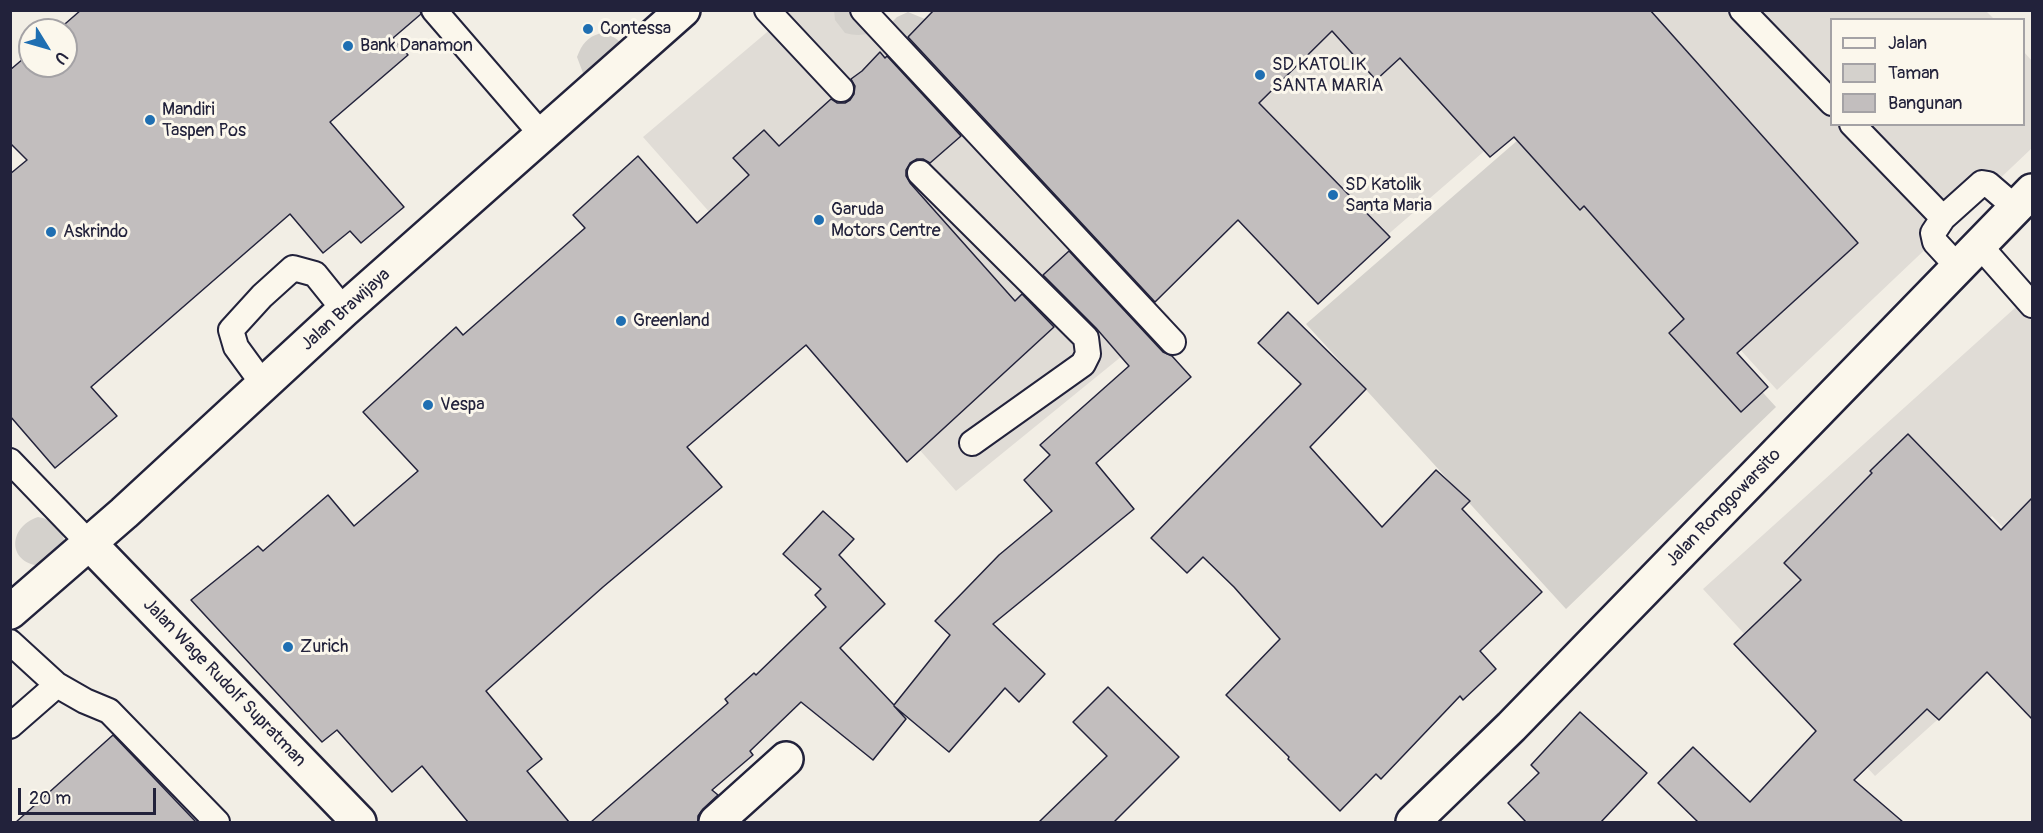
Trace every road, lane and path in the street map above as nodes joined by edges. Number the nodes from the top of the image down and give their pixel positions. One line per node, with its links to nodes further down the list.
1 (434, 10): 9 (lane)
2 (683, 10): 9 (street, Jalan Brawijaya)
3 (767, 10): 6 (lane)
4 (863, 10): 16 (lane)
5 (1742, 10): 7 (lane)
6 (841, 89)
7 (1830, 102)
8 (1854, 126): 12 (lane)
9 (542, 135): 15 (street, Jalan Brawijaya)
10 (920, 173): 18 (lane)
11 (2024, 200): 12 (lane); 13 (street, Jalan Ronggowarsito)
12 (1943, 218): 13 (lane)
13 (1969, 257): 14 (lane); 29 (street, Jalan Ronggowarsito)
14 (2032, 305)
15 (345, 310): 17 (street, Jalan Brawijaya); 17 (lane)
16 (1173, 342)
17 (263, 384): 20 (street, Jalan Brawijaya)
18 (972, 443)
19 (10, 461): 20 (lane)
20 (89, 543): 21 (street, Jalan Brawijaya); 27 (street, Jalan Wage Rudolf Supratman)
21 (10, 612)
22 (10, 642): 23 (lane)
23 (57, 685): 24 (lane); 26 (lane)
24 (10, 726)
25 (786, 759): 28 (street)
26 (216, 822)
27 (359, 822)
28 (716, 822)
29 (1413, 822)

